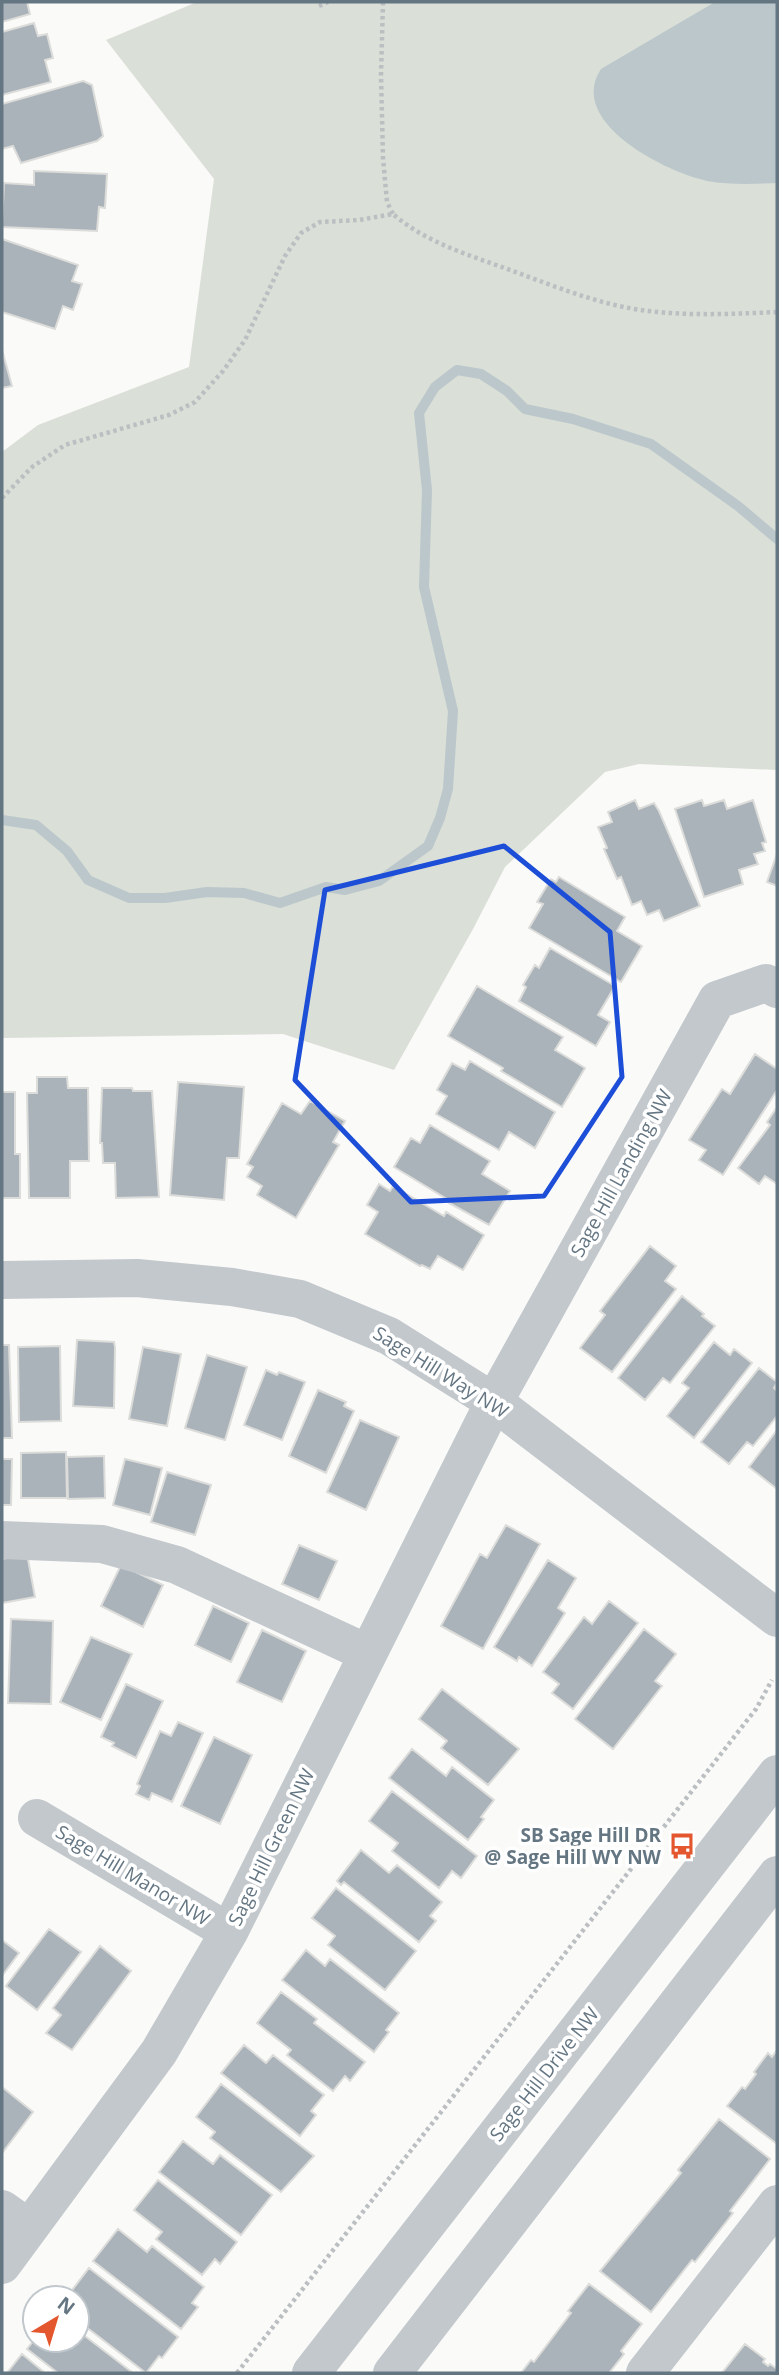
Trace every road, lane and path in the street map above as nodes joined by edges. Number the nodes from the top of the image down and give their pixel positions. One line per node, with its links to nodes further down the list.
1 (328, 2): 3 (path)
2 (383, 2): 4 (path)
3 (318, 6)
4 (393, 214): 5 (path); 6 (path)
5 (777, 312)
6 (2, 498)
7 (777, 989): 9 (street, Sage Hill Landing NW)
8 (2, 1280): 9 (street, Sage Hill Way NW)
9 (494, 1402): 11 (street, Sage Hill Way NW); 12 (street, Sage Hill Green NW)
10 (2, 1540): 12 (street)
11 (767, 1602)
12 (367, 1653): 18 (street, Sage Hill Green NW)
13 (772, 1680): 23 (path)
14 (777, 1774): 24 (street, Sage Hill Drive NW)
15 (37, 1818): 18 (street, Sage Hill Manor NW)
16 (777, 1875): 19 (street)
17 (777, 1905): 19 (street)
18 (229, 1932): 21 (street, Sage Hill Green NW)
19 (712, 1958): 25 (street)
20 (777, 2204): 26 (street)
21 (15, 2218): 22 (street, Sage Hill Green NW)
22 (2, 2265)
23 (237, 2373)
24 (311, 2373)
25 (392, 2373)
26 (645, 2373)

